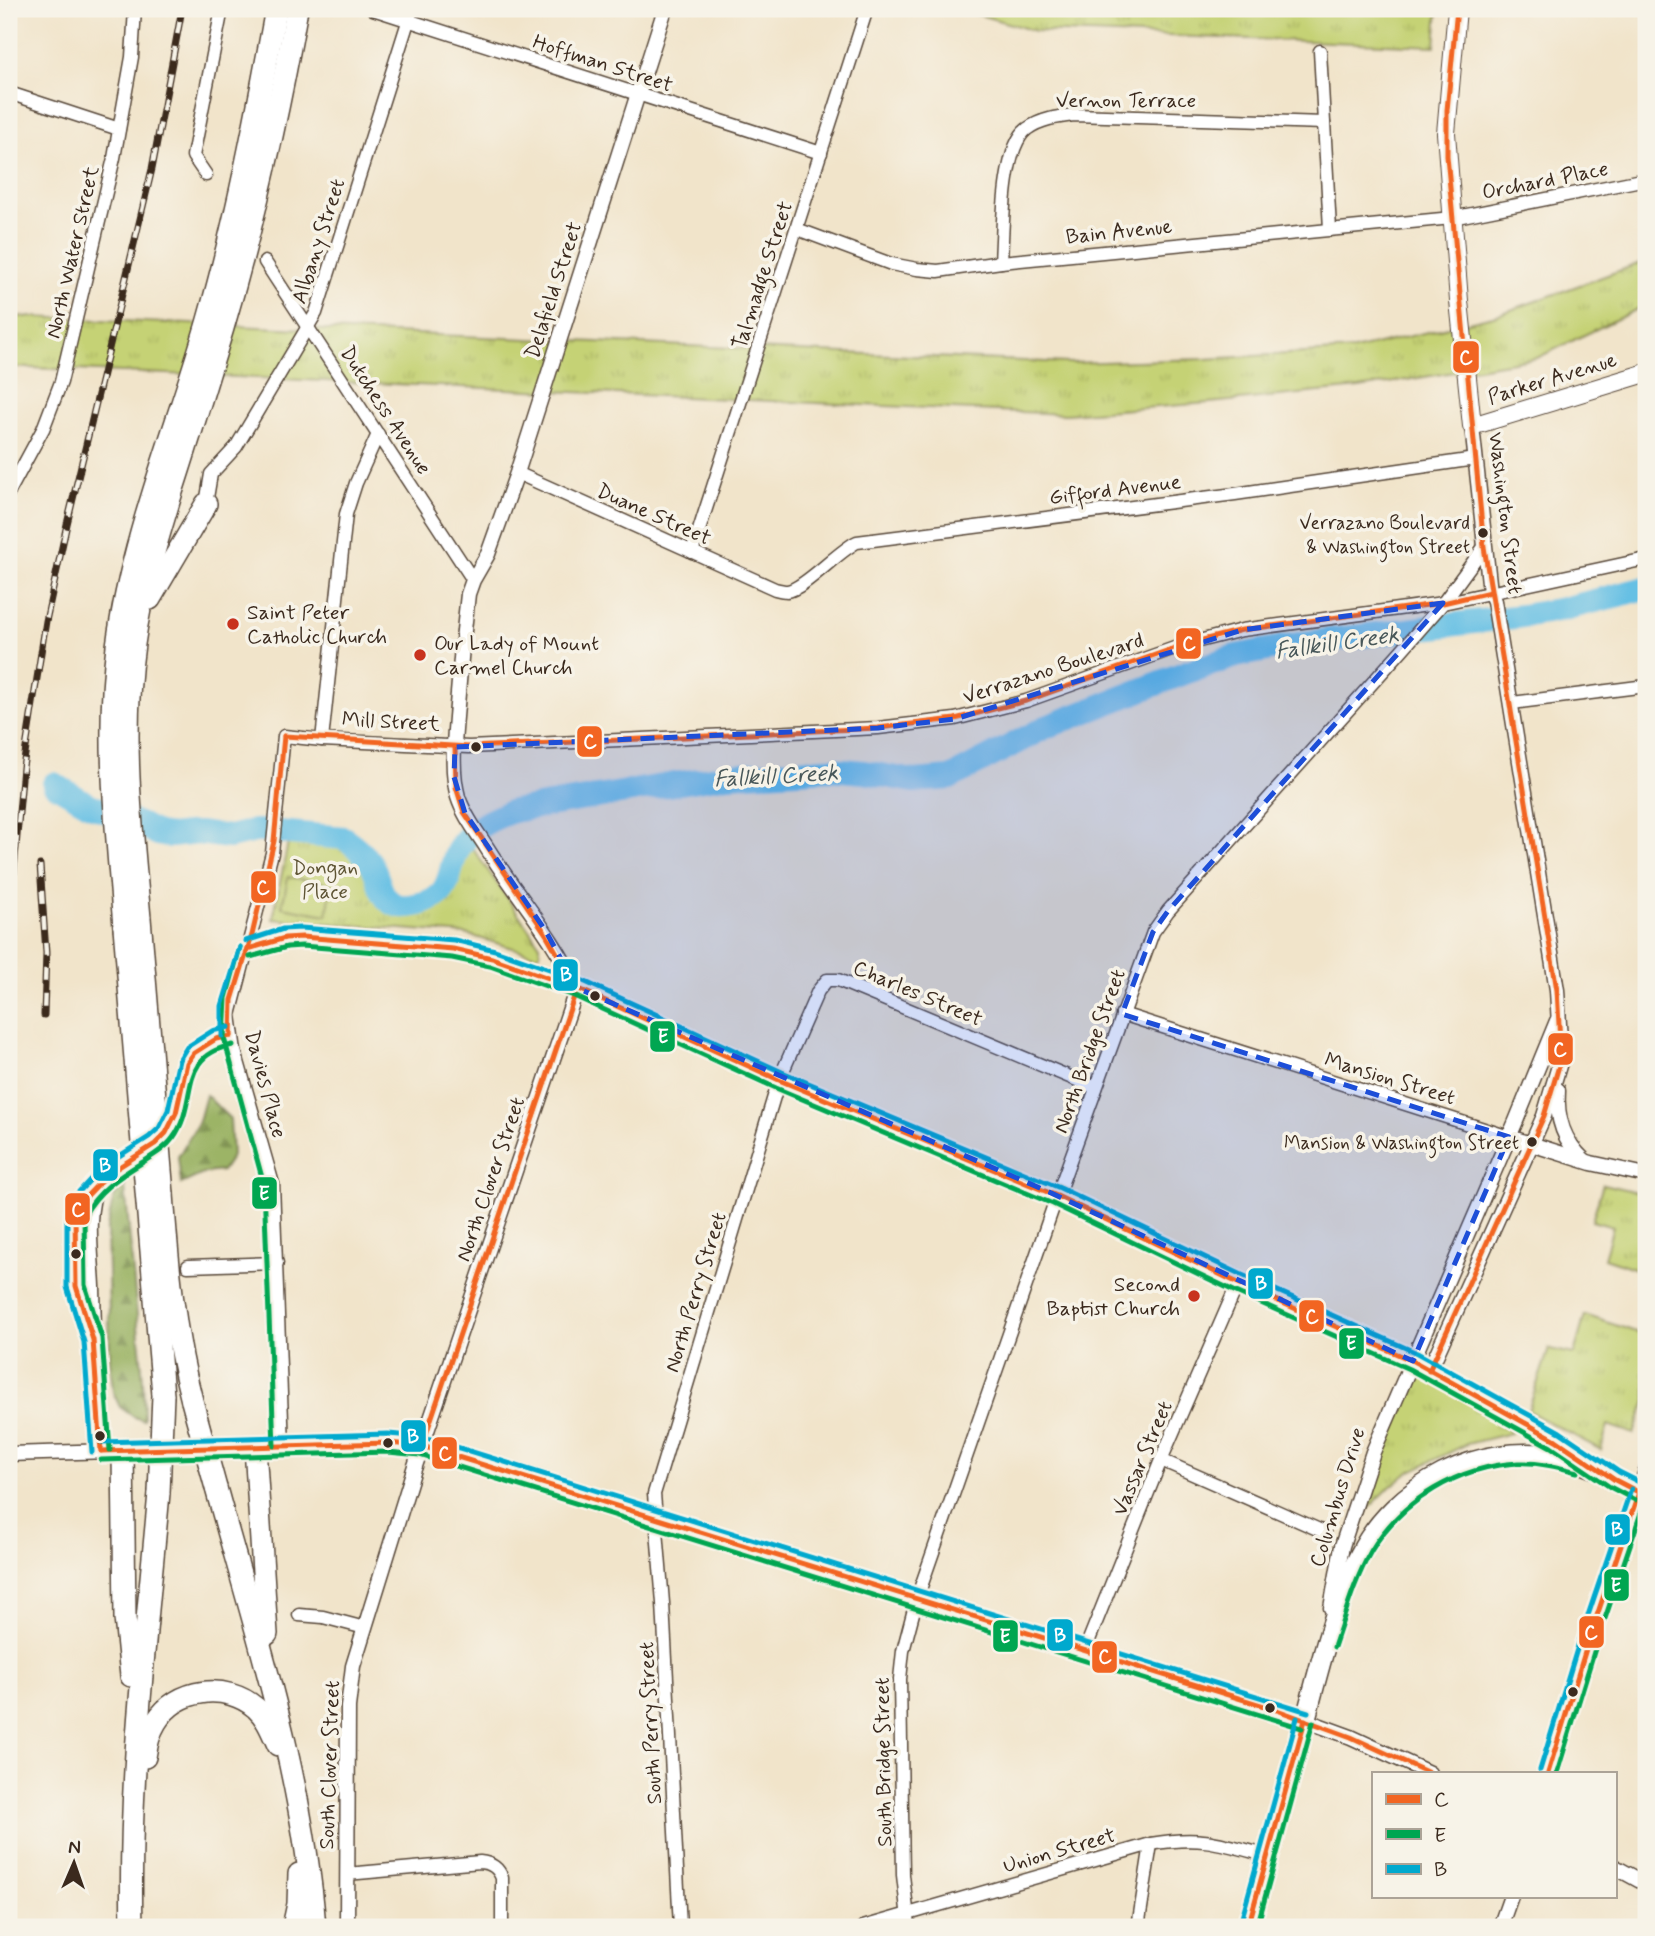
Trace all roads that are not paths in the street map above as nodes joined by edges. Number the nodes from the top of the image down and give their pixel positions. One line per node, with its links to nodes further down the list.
1 (135, 9): 14 (street, North Water Street)
2 (222, 9): 16 (street)
3 (276, 9): 44 (highway)
4 (297, 9): 38 (highway)
5 (373, 9): 9 (street, Hoffman Street)
6 (665, 9): 12 (street, Delafield Street)
7 (867, 9): 15 (street, Talmadge Street)
8 (1457, 9): 18 (main road, Washington Street)
9 (410, 14): 12 (street, Hoffman Street); 23 (street, Albany Street)
10 (1320, 51): 13 (street)
11 (9, 93): 14 (street)
12 (636, 95): 15 (street, Hoffman Street); 28 (street, Delafield Street)
13 (1324, 123): 20 (street); 22 (street, Vernon Terrace)
14 (119, 129): 29 (street, North Water Street)
15 (821, 153): 19 (street, Talmadge Street)
16 (206, 175)
17 (1646, 179): 18 (street, Orchard Place)
18 (1452, 218): 20 (street, Bain Avenue); 25 (main road, Washington Street)
19 (797, 229): 22 (street, Bain Avenue); 32 (street, Talmadge Street)
20 (1330, 229): 22 (street, Bain Avenue)
21 (265, 262): 23 (street, Dutchess Avenue)
22 (1001, 262)
23 (308, 326): 26 (street, Dutchess Avenue); 30 (street, Albany Street)
24 (1646, 373): 25 (main road, Parker Avenue)
25 (1472, 426): 27 (street, Washington Street)
26 (379, 434): 34 (street, Dutchess Avenue); 42 (street)
27 (1475, 459): 31 (street, Washington Street); 35 (street, Gifford Avenue)
28 (517, 473): 32 (street, Duane Street); 34 (street, Delafield Street)
29 (9, 492)
30 (206, 504): 38 (highway)
31 (1484, 547): 36 (street, Washington Street); 37 (street, North Bridge Street)
32 (692, 552): 35 (street, Duane Street)
33 (1646, 559): 36 (street, Verrazano Boulevard)
34 (473, 579): 43 (street, Delafield Street)
35 (775, 589)
36 (1492, 596): 37 (street, Verrazano Boulevard); 40 (street, Washington Street)
37 (1443, 603): 43 (street, Verrazano Boulevard); 47 (street, North Bridge Street)
38 (133, 648): 44 (highway)
39 (1646, 686): 40 (street)
40 (1512, 703): 48 (street, Washington Street)
41 (284, 736): 42 (street, Mill Street); 45 (street, Davies Place)
42 (322, 740): 43 (street, Mill Street)
43 (455, 747): 46 (street, Mill Street)
44 (122, 789): 58 (highway, bridge)
45 (248, 949): 46 (street); 49 (street, Davies Place)
46 (577, 988): 51 (street); 65 (street, North Clover Street)
47 (1122, 1014): 52 (street, North Bridge Street); 53 (street, Mansion Street)
48 (1557, 1019): 50 (street, Washington Street); 53 (street, Washington Street)
49 (231, 1035): 59 (street, Davies Place); 67 (street)
50 (1560, 1067): 54 (street, Washington Street); 55 (street)
51 (779, 1080): 52 (street, Charles Street); 57 (street); 73 (street, North Perry Street)
52 (1096, 1088): 57 (street, North Bridge Street)
53 (1509, 1137): 54 (street, Mansion Street); 62 (street, Columbus Drive)
54 (1531, 1145): 55 (street, Mansion Street); 63 (street)
55 (1585, 1161): 56 (street, Mansion Street)
56 (1646, 1175)
57 (1056, 1196): 61 (street); 75 (street, North Bridge Street)
58 (155, 1198): 80 (highway, bridge); 82 (highway, bridge)
59 (277, 1263): 60 (street); 64 (street, Davies Place)
60 (188, 1266)
61 (1238, 1283): 62 (street); 69 (street, Vassar Street)
62 (1413, 1361): 63 (street); 78 (street, Columbus Drive)
63 (1429, 1371): 71 (street)
64 (283, 1446): 65 (street); 66 (street)
65 (422, 1446): 73 (street); 77 (street, South Clover Street)
66 (255, 1447): 67 (street); 80 (highway)
67 (112, 1451): 68 (street); 82 (highway)
68 (9, 1454)
69 (1161, 1460): 74 (street); 79 (street, Vassar Street)
70 (1646, 1471): 72 (street)
71 (1615, 1480): 72 (highway); 78 (highway)
72 (1643, 1494): 84 (street)
73 (656, 1517): 75 (street); 100 (street, South Perry Street)
74 (1324, 1532)
75 (916, 1598): 79 (street); 93 (street, South Bridge Street)
76 (299, 1615): 77 (street)
77 (365, 1628): 90 (street, South Clover Street)
78 (1326, 1644): 81 (highway, Columbus Drive)
79 (1085, 1650): 81 (street)
80 (279, 1712): 85 (highway)
81 (1305, 1720): 83 (street); 88 (highway, Columbus Drive)
82 (135, 1742): 86 (highway)
83 (1427, 1772)
84 (1548, 1772)
85 (299, 1800): 86 (highway); 96 (highway); 97 (highway)
86 (132, 1824): 94 (highway); 95 (highway)
87 (1151, 1844): 88 (street, Union Street); 93 (street, Union Street); 103 (street)
88 (1268, 1856): 104 (highway, Columbus Drive)
89 (1616, 1868): 91 (street)
90 (347, 1874): 98 (street, South Clover Street); 99 (street)
91 (1646, 1884)
92 (1510, 1898): 105 (street)
93 (909, 1912): 101 (street, Union Street); 102 (street, South Bridge Street)
94 (132, 1927)
95 (146, 1927)
96 (293, 1927)
97 (315, 1927)
98 (347, 1927)
99 (502, 1927)
100 (680, 1927)
101 (863, 1927)
102 (909, 1927)
103 (1138, 1927)
104 (1248, 1927)
105 (1500, 1927)

